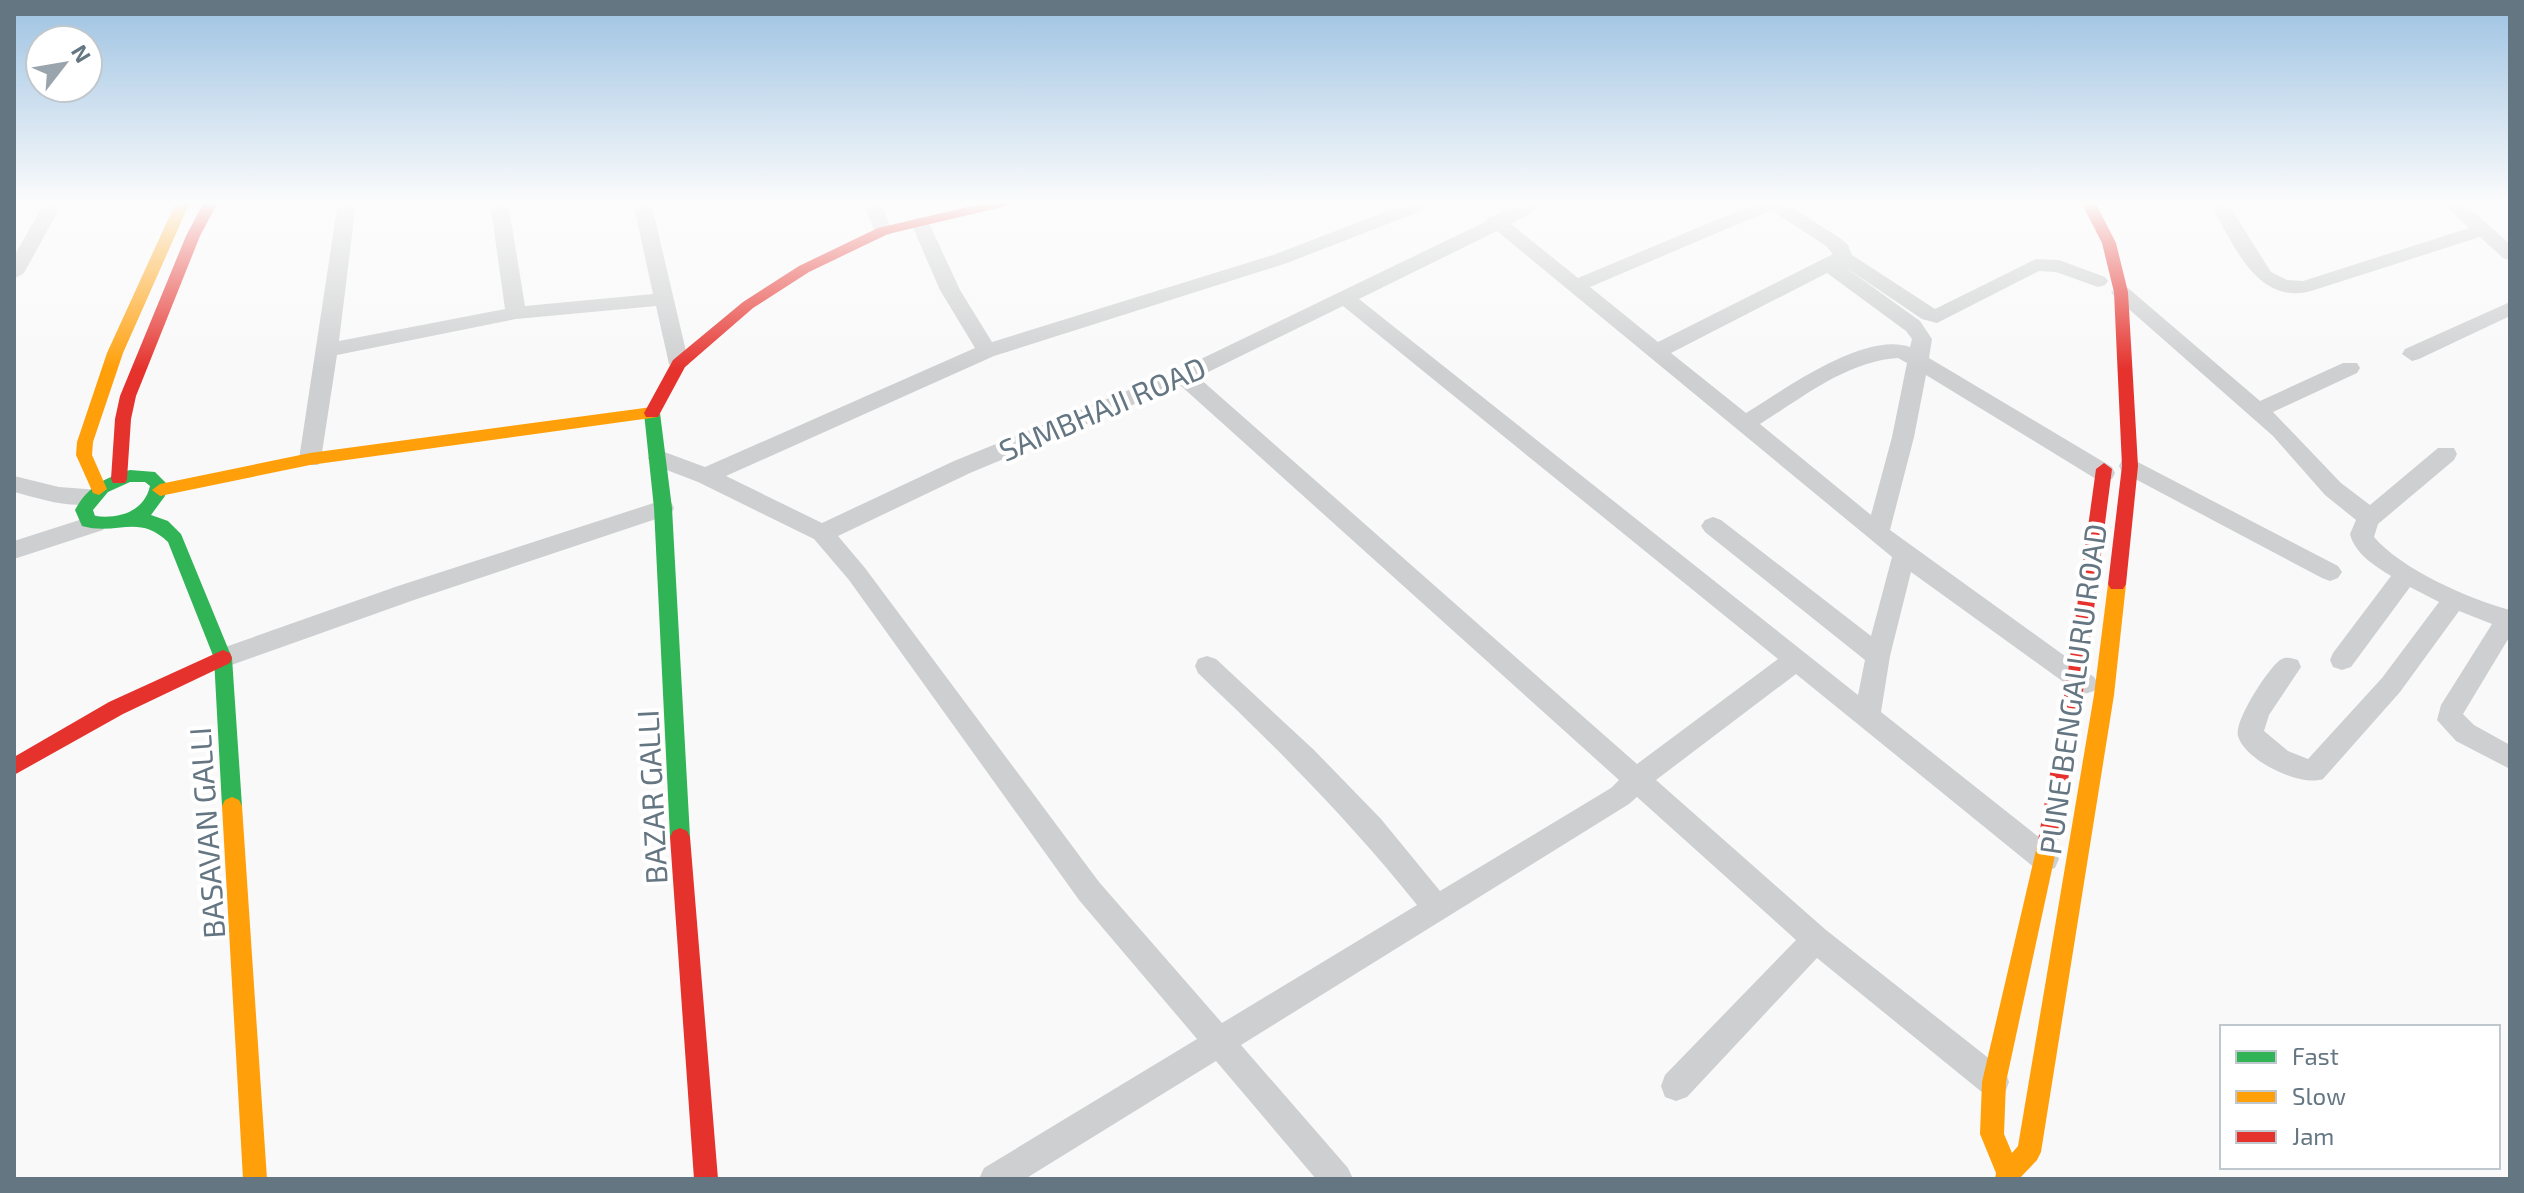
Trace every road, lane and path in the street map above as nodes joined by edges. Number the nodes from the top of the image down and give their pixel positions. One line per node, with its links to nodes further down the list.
1 (158, 258): 44 (street)
2 (184, 258): 41 (street)
3 (340, 258): 24 (street)
4 (508, 258): 23 (street)
5 (655, 258): 21 (street)
6 (829, 258): 29 (street)
7 (936, 258): 25 (street)
8 (1283, 258): 25 (street)
9 (1423, 258): 20 (street, SAMBHAJI ROAD)
10 (1541, 258): 18 (street)
11 (1642, 258): 18 (street)
12 (1837, 258): 16 (street)
13 (2113, 258): 19 (street, PUNE BENGALURU ROAD)
14 (2253, 258): 15 (street)
15 (2396, 258)
16 (1836, 261): 17 (street); 26 (street); 28 (street)
17 (2097, 279)
18 (1576, 286): 26 (street)
19 (2121, 292): 32 (street); 39 (street, PUNE BENGALURU ROAD)
20 (1344, 297): 31 (street, SAMBHAJI ROAD); 61 (street)
21 (664, 299): 23 (street); 29 (street)
22 (2510, 308): 27 (street)
23 (516, 313): 24 (street)
24 (328, 350): 37 (street)
25 (987, 351): 40 (street)
26 (1656, 352): 34 (street)
27 (2412, 354)
28 (1917, 359): 34 (street); 38 (street); 50 (street)
29 (679, 364): 33 (street)
30 (2350, 368): 32 (street)
31 (1183, 376): 51 (street, SAMBHAJI ROAD); 69 (street)
32 (2258, 410): 47 (street)
33 (652, 413): 36 (street, BAZAR GALLI); 37 (street)
34 (1744, 424): 50 (street)
35 (2446, 454): 47 (street)
36 (659, 458): 40 (street); 45 (street, BAZAR GALLI)
37 (310, 459): 43 (street)
38 (2105, 463): 64 (street)
39 (2130, 466): 54 (street); 65 (street, PUNE BENGALURU ROAD)
40 (706, 476): 51 (street)
41 (119, 479): 43 (street); 44 (street)
42 (14, 484): 44 (street)
43 (160, 490): 46 (street)
44 (95, 492): 48 (street)
45 (663, 508): 59 (street); 78 (street, BAZAR GALLI)
46 (136, 517): 48 (street); 59 (street, BASAVAN GALLI)
47 (2370, 518): 55 (street)
48 (95, 524): 52 (street)
49 (1713, 526): 58 (street)
50 (1878, 532): 53 (street)
51 (822, 533): 73 (street)
52 (14, 550)
53 (1904, 554): 58 (street); 64 (street)
54 (2330, 572)
55 (2407, 573): 56 (street); 60 (street)
56 (2454, 600): 57 (street); 63 (street)
57 (2509, 620): 67 (street)
58 (1878, 656): 66 (street)
59 (223, 658): 68 (street); 77 (street, BASAVAN GALLI)
60 (2342, 660)
61 (1794, 661): 66 (street); 69 (street)
62 (1207, 666): 71 (street)
63 (2289, 667)
64 (2076, 679): 65 (street); 70 (street)
65 (2104, 695): 76 (street, PUNE BENGALURU ROAD)
66 (1867, 718): 70 (street)
67 (2510, 758)
68 (14, 767)
69 (1637, 779): 71 (street); 72 (street)
70 (2045, 859): 74 (street)
71 (1437, 909): 73 (street)
72 (1816, 939): 74 (street); 75 (street)
73 (1219, 1043): 79 (street); 80 (street)
74 (1994, 1082): 76 (street)
75 (1676, 1086)
76 (2008, 1176)
77 (255, 1179)
78 (706, 1179)
79 (995, 1179)
80 (1337, 1179)

